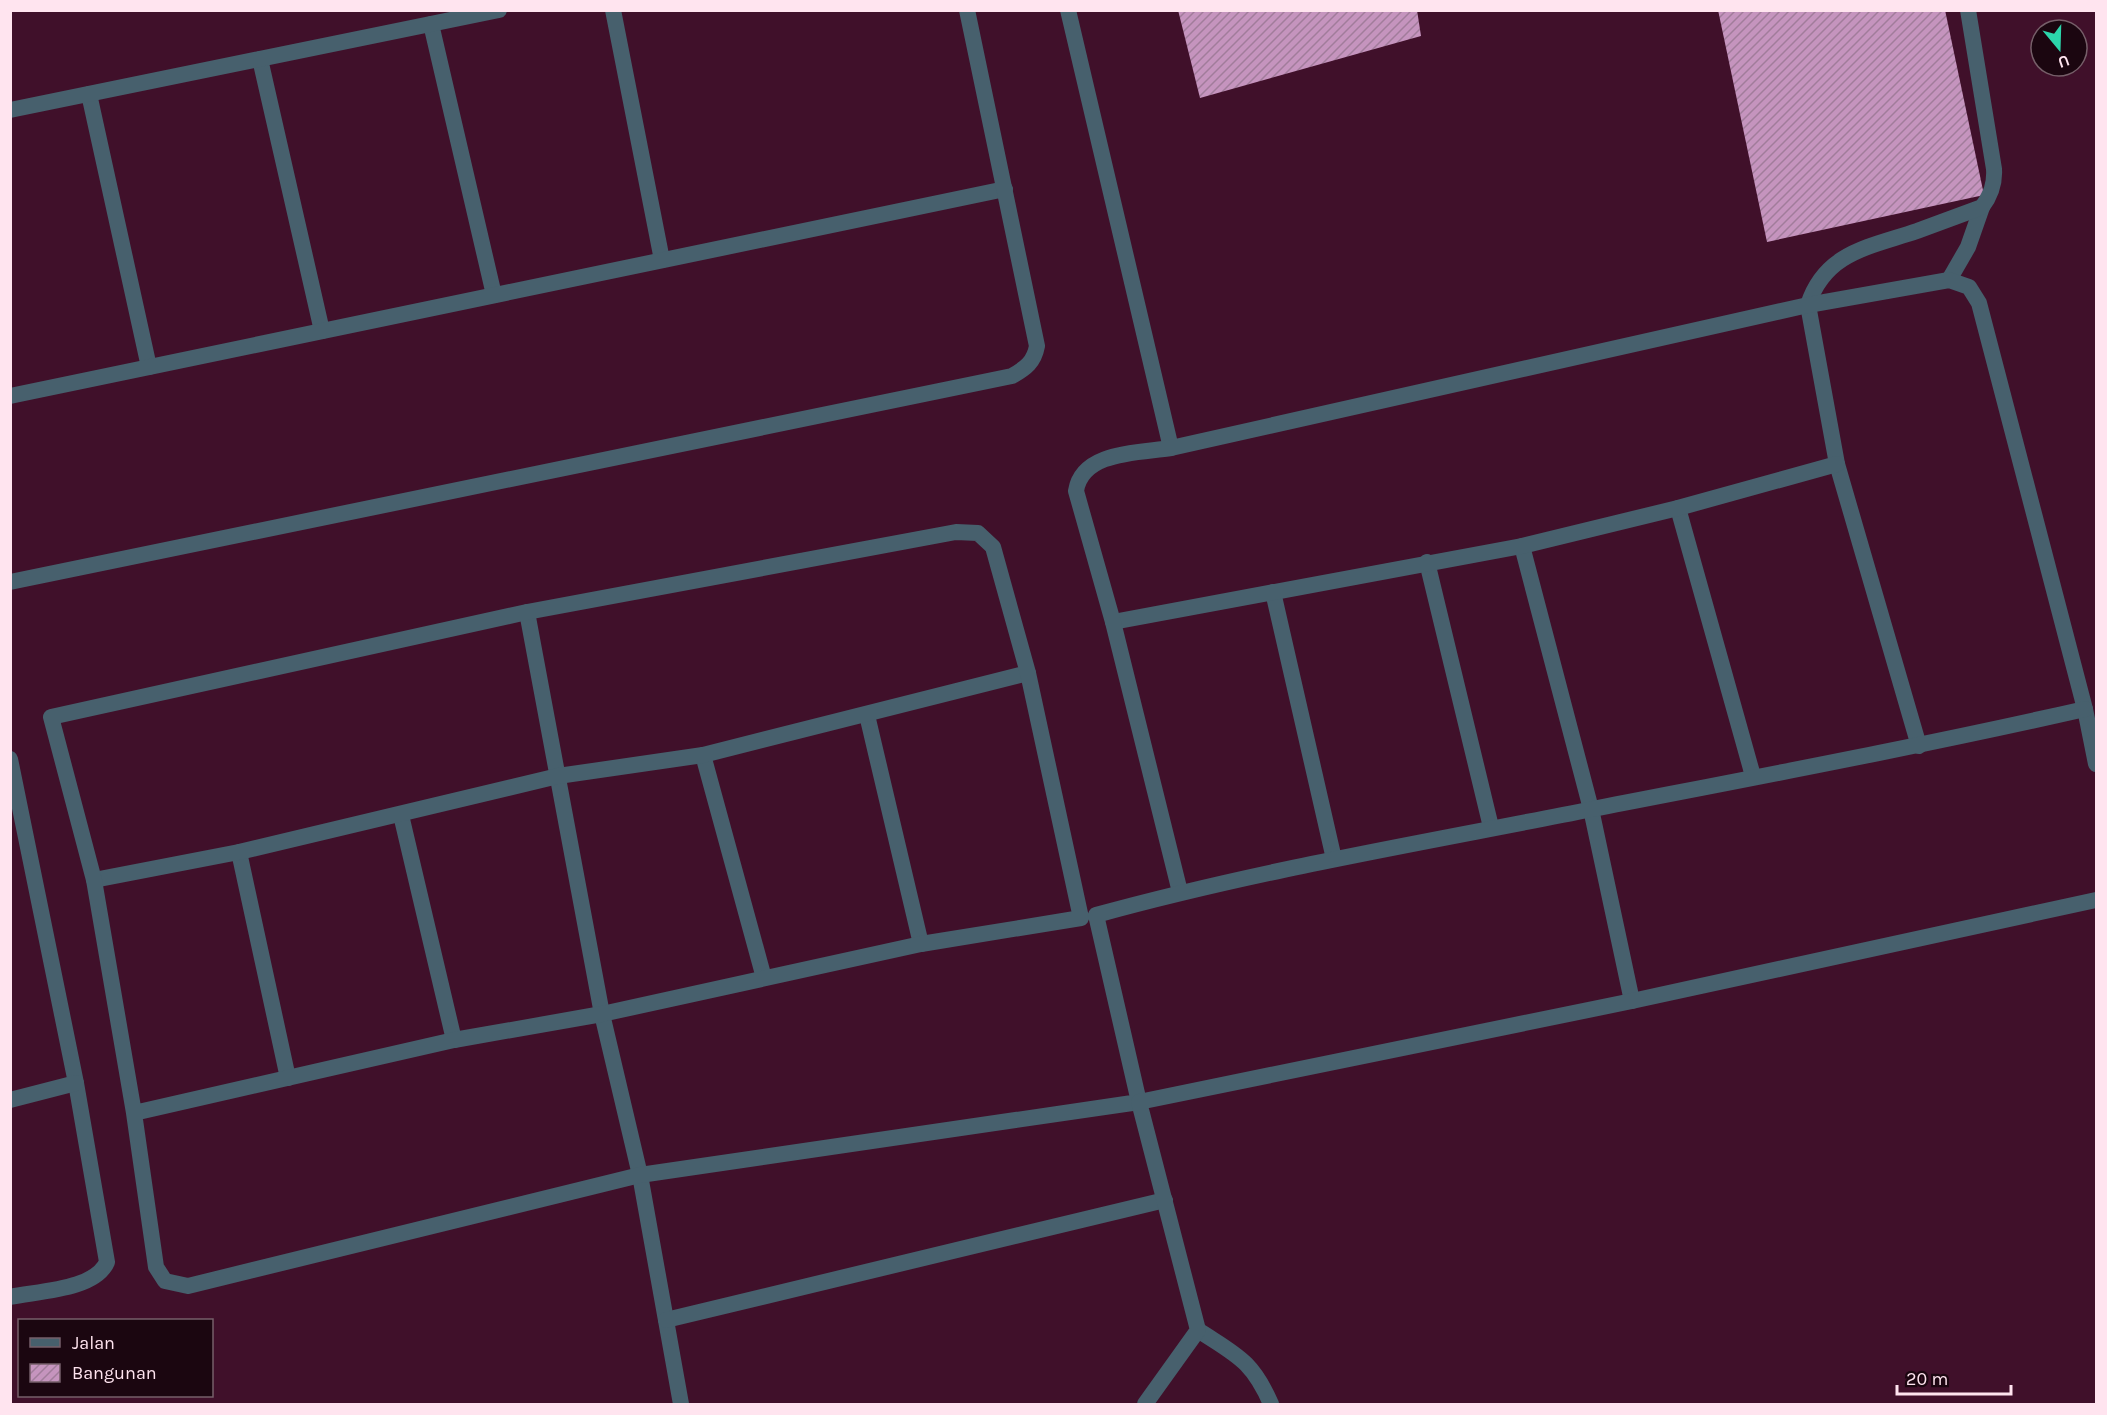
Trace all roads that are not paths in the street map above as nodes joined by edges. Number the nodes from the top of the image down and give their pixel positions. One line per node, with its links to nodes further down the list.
1 (499, 10): 6 (street)
2 (613, 10): 12 (street)
3 (967, 10): 10 (street)
4 (1068, 10): 19 (street)
5 (1968, 10): 11 (street)
6 (431, 24): 7 (street); 14 (street)
7 (260, 59): 8 (street); 16 (street)
8 (89, 94): 9 (street); 17 (street)
9 (10, 110)
10 (1005, 189): 12 (street); 24 (street)
11 (1982, 207): 13 (street); 15 (street)
12 (662, 260): 14 (street)
13 (1949, 280): 15 (street); 29 (street)
14 (494, 296): 16 (street)
15 (1808, 305): 19 (street); 20 (street)
16 (322, 331): 17 (street)
17 (149, 367): 18 (street)
18 (10, 396)
19 (1171, 448): 27 (street)
20 (1837, 464): 21 (street); 31 (street)
21 (1678, 508): 22 (street); 36 (street)
22 (1522, 546): 23 (street); 37 (street)
23 (1427, 562): 25 (street); 39 (street)
24 (10, 582)
25 (1273, 592): 27 (street); 41 (street)
26 (526, 612): 28 (street); 35 (street); 42 (street)
27 (1113, 622): 43 (street)
28 (1028, 673): 30 (street); 45 (street)
29 (2085, 709): 31 (street); 34 (street)
30 (867, 715): 32 (street); 45 (street)
31 (1919, 746): 36 (street)
32 (703, 755): 35 (street); 46 (street)
33 (10, 759): 51 (street)
34 (2097, 764)
35 (558, 776): 38 (street); 48 (street)
36 (1753, 776): 37 (street)
37 (1591, 809): 39 (street); 47 (street)
38 (401, 815): 40 (street); 49 (street)
39 (1491, 827): 41 (street)
40 (239, 852): 42 (street); 50 (street)
41 (1334, 859): 43 (street)
42 (94, 880): 54 (street)
43 (1179, 892): 53 (street)
44 (2097, 900): 47 (street)
45 (921, 944): 46 (street)
46 (764, 978): 48 (street)
47 (1632, 1001): 53 (street)
48 (602, 1014): 49 (street); 55 (street)
49 (454, 1040): 50 (street)
50 (288, 1078): 54 (street)
51 (76, 1083): 52 (street); 57 (street)
52 (10, 1100)
53 (1139, 1102): 55 (street); 56 (street)
54 (134, 1113): 55 (street)
55 (640, 1175): 58 (street)
56 (1165, 1200): 58 (street); 59 (street)
57 (10, 1297)
58 (666, 1320): 60 (street)
59 (1198, 1330): 61 (street); 62 (street)
60 (681, 1404)
61 (1145, 1404)
62 (1271, 1404)

